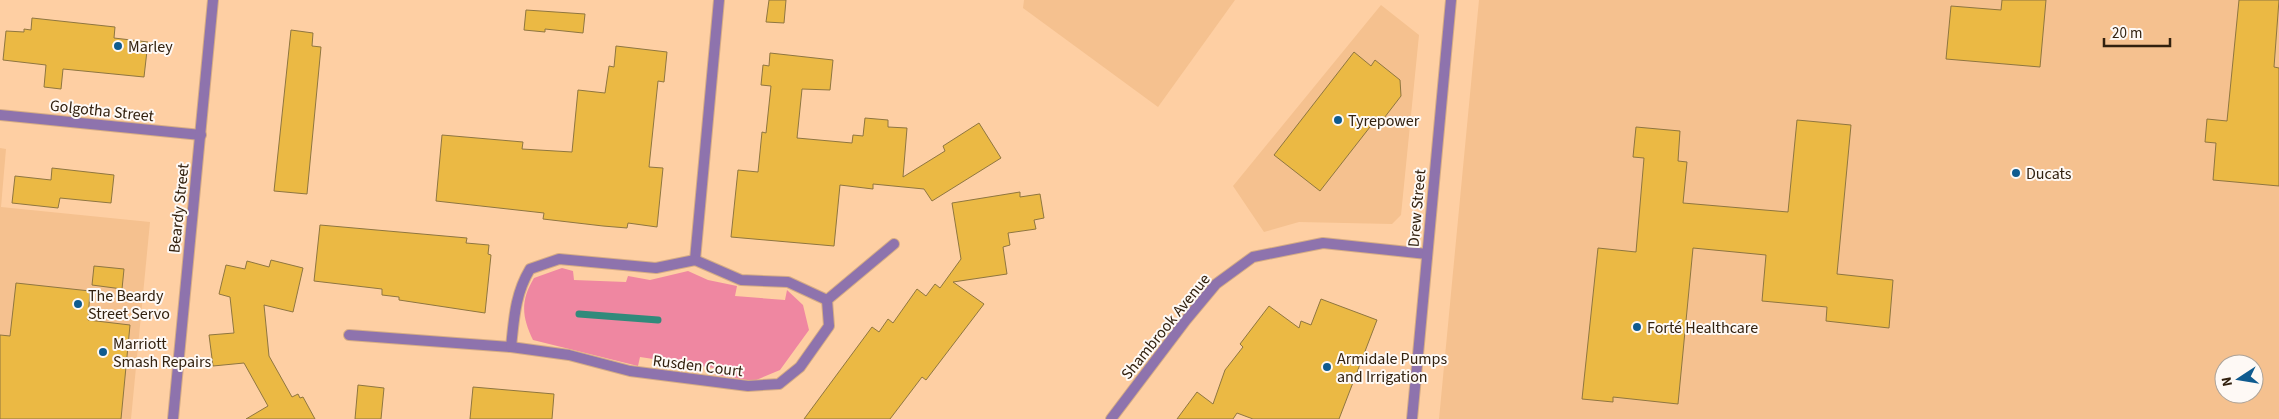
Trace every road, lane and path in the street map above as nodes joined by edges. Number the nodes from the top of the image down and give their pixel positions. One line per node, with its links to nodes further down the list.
1 (213, 0): 5 (street, Beardy Street)
2 (719, 0): 8 (street)
3 (1451, 0): 7 (street, Drew Street)
4 (0, 115): 5 (street, Golgotha Street)
5 (200, 135): 12 (street, Beardy Street)
6 (894, 244): 9 (street)
7 (1427, 254): 13 (street, Shambrook Avenue); 14 (street, Drew Street)
8 (694, 260): 9 (street); 11 (street)
9 (827, 300): 11 (street, Rusden Court)
10 (349, 335): 11 (street, Rusden Court)
11 (512, 347)
12 (173, 419)
13 (1110, 419)
14 (1412, 419)

